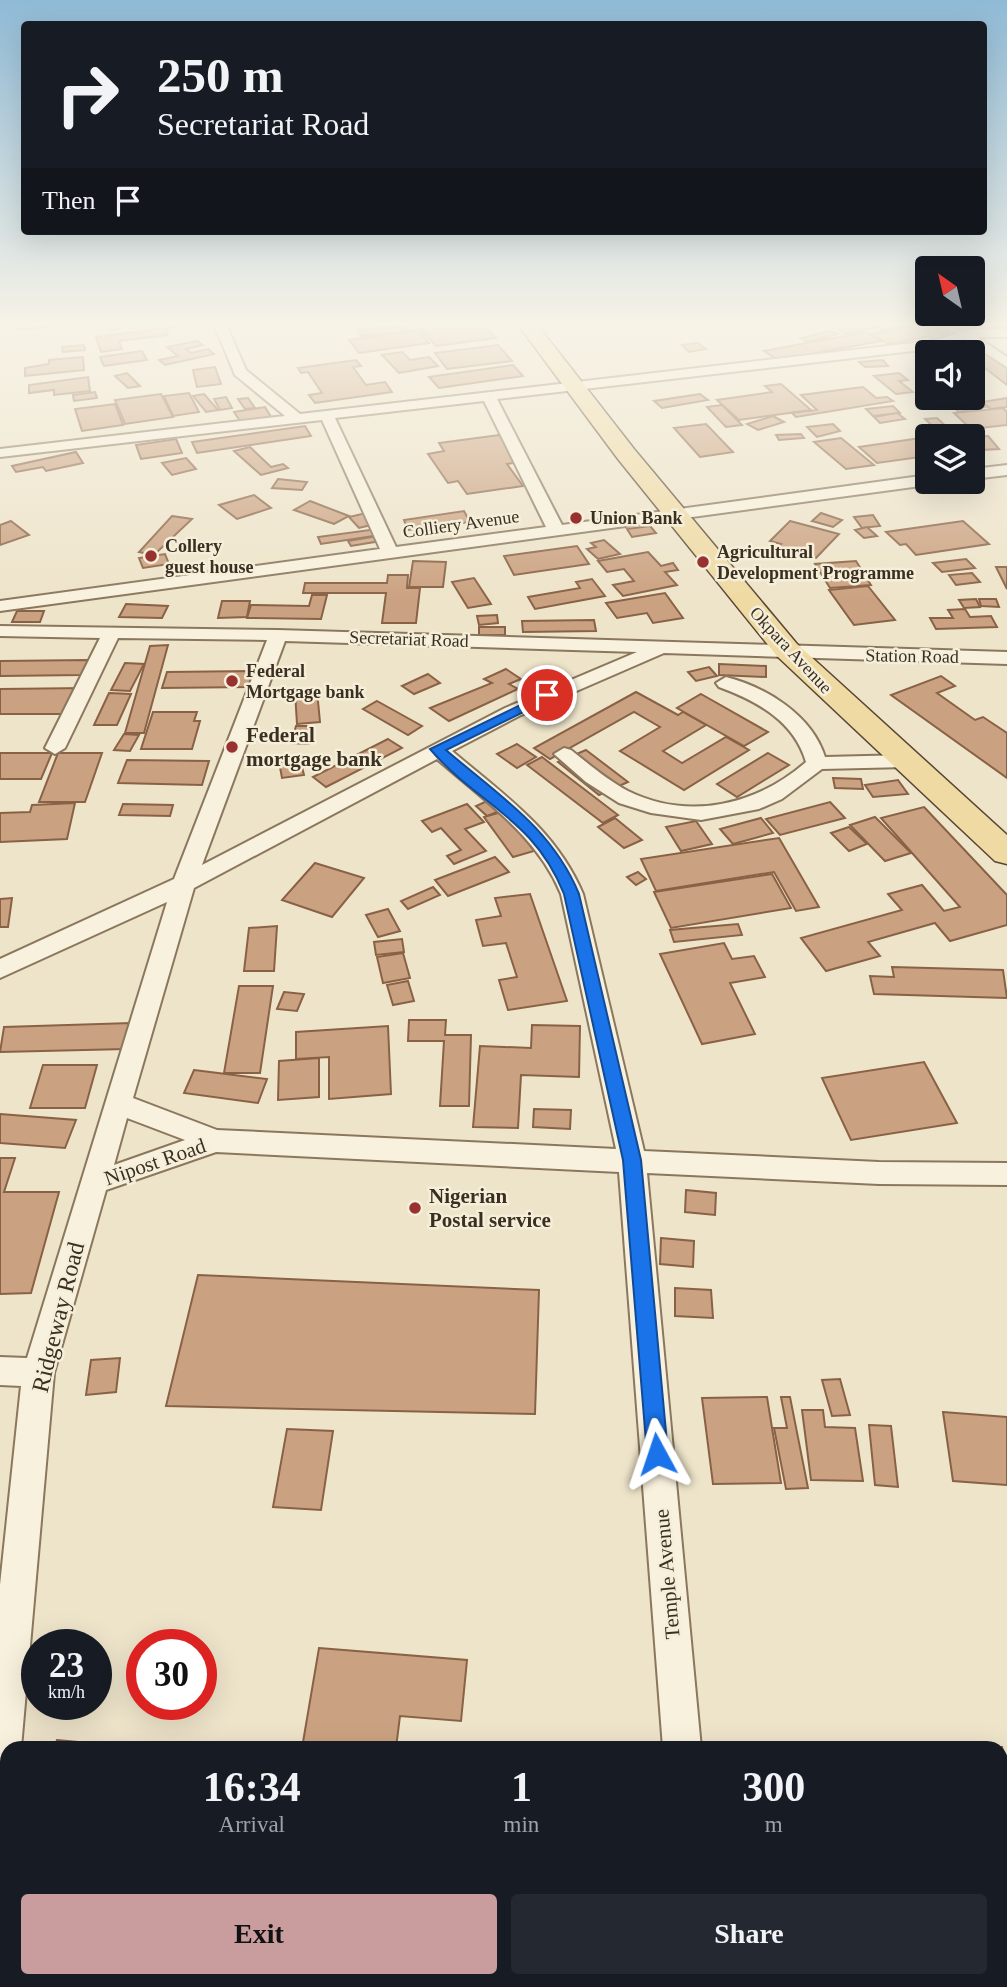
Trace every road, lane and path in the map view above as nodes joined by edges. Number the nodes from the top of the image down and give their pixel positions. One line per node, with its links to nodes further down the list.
1 (294, 415): 6 (street)
2 (338, 415): 5 (street)
3 (498, 415): 12 (street)
4 (607, 415): 11 (main road, Okpara Avenue)
5 (327, 416): 6 (street); 13 (street)
6 (299, 419): 7 (street)
7 (0, 453)
8 (999, 471): 9 (street)
9 (1007, 480)
10 (915, 482): 11 (street, Colliery Avenue)
11 (686, 513): 12 (street, Colliery Avenue); 20 (main road, Okpara Avenue); 21 (main road, Okpara Avenue)
12 (555, 530): 13 (street, Colliery Avenue)
13 (390, 553): 14 (street, Colliery Avenue)
14 (0, 606)
15 (0, 631): 16 (street, Secretariat Road)
16 (111, 633): 17 (street, Secretariat Road); 25 (street)
17 (278, 635): 18 (street, Secretariat Road); 32 (street, Ridgeway Road)
18 (559, 643): 19 (street, Secretariat Road); 24 (street)
19 (667, 646): 20 (street, Secretariat Road); 24 (street)
20 (787, 650): 21 (street, Secretariat Road); 28 (main road, Okpara Avenue)
21 (818, 654): 22 (street, Station Road); 30 (main road, Okpara Avenue)
22 (1007, 658)
23 (726, 683): 29 (street)
24 (565, 687): 26 (street)
25 (55, 748)
26 (437, 749): 32 (street); 36 (street, Temple Avenue)
27 (564, 754): 29 (street)
28 (906, 761): 29 (street); 31 (main road, Okpara Avenue)
29 (817, 763)
30 (1007, 827)
31 (1007, 853)
32 (184, 882): 33 (street); 34 (street, Ridgeway Road)
33 (0, 969)
34 (121, 1104): 35 (street); 38 (street, Ridgeway Road)
35 (216, 1141): 36 (street); 38 (street, Nipost Road)
36 (632, 1160): 37 (street); 42 (street, Temple Avenue)
37 (1007, 1174)
38 (93, 1183): 40 (street, Ridgeway Road)
39 (0, 1371): 40 (street)
40 (38, 1373): 41 (street, Ridgeway Road)
41 (2, 1741)
42 (681, 1741)

